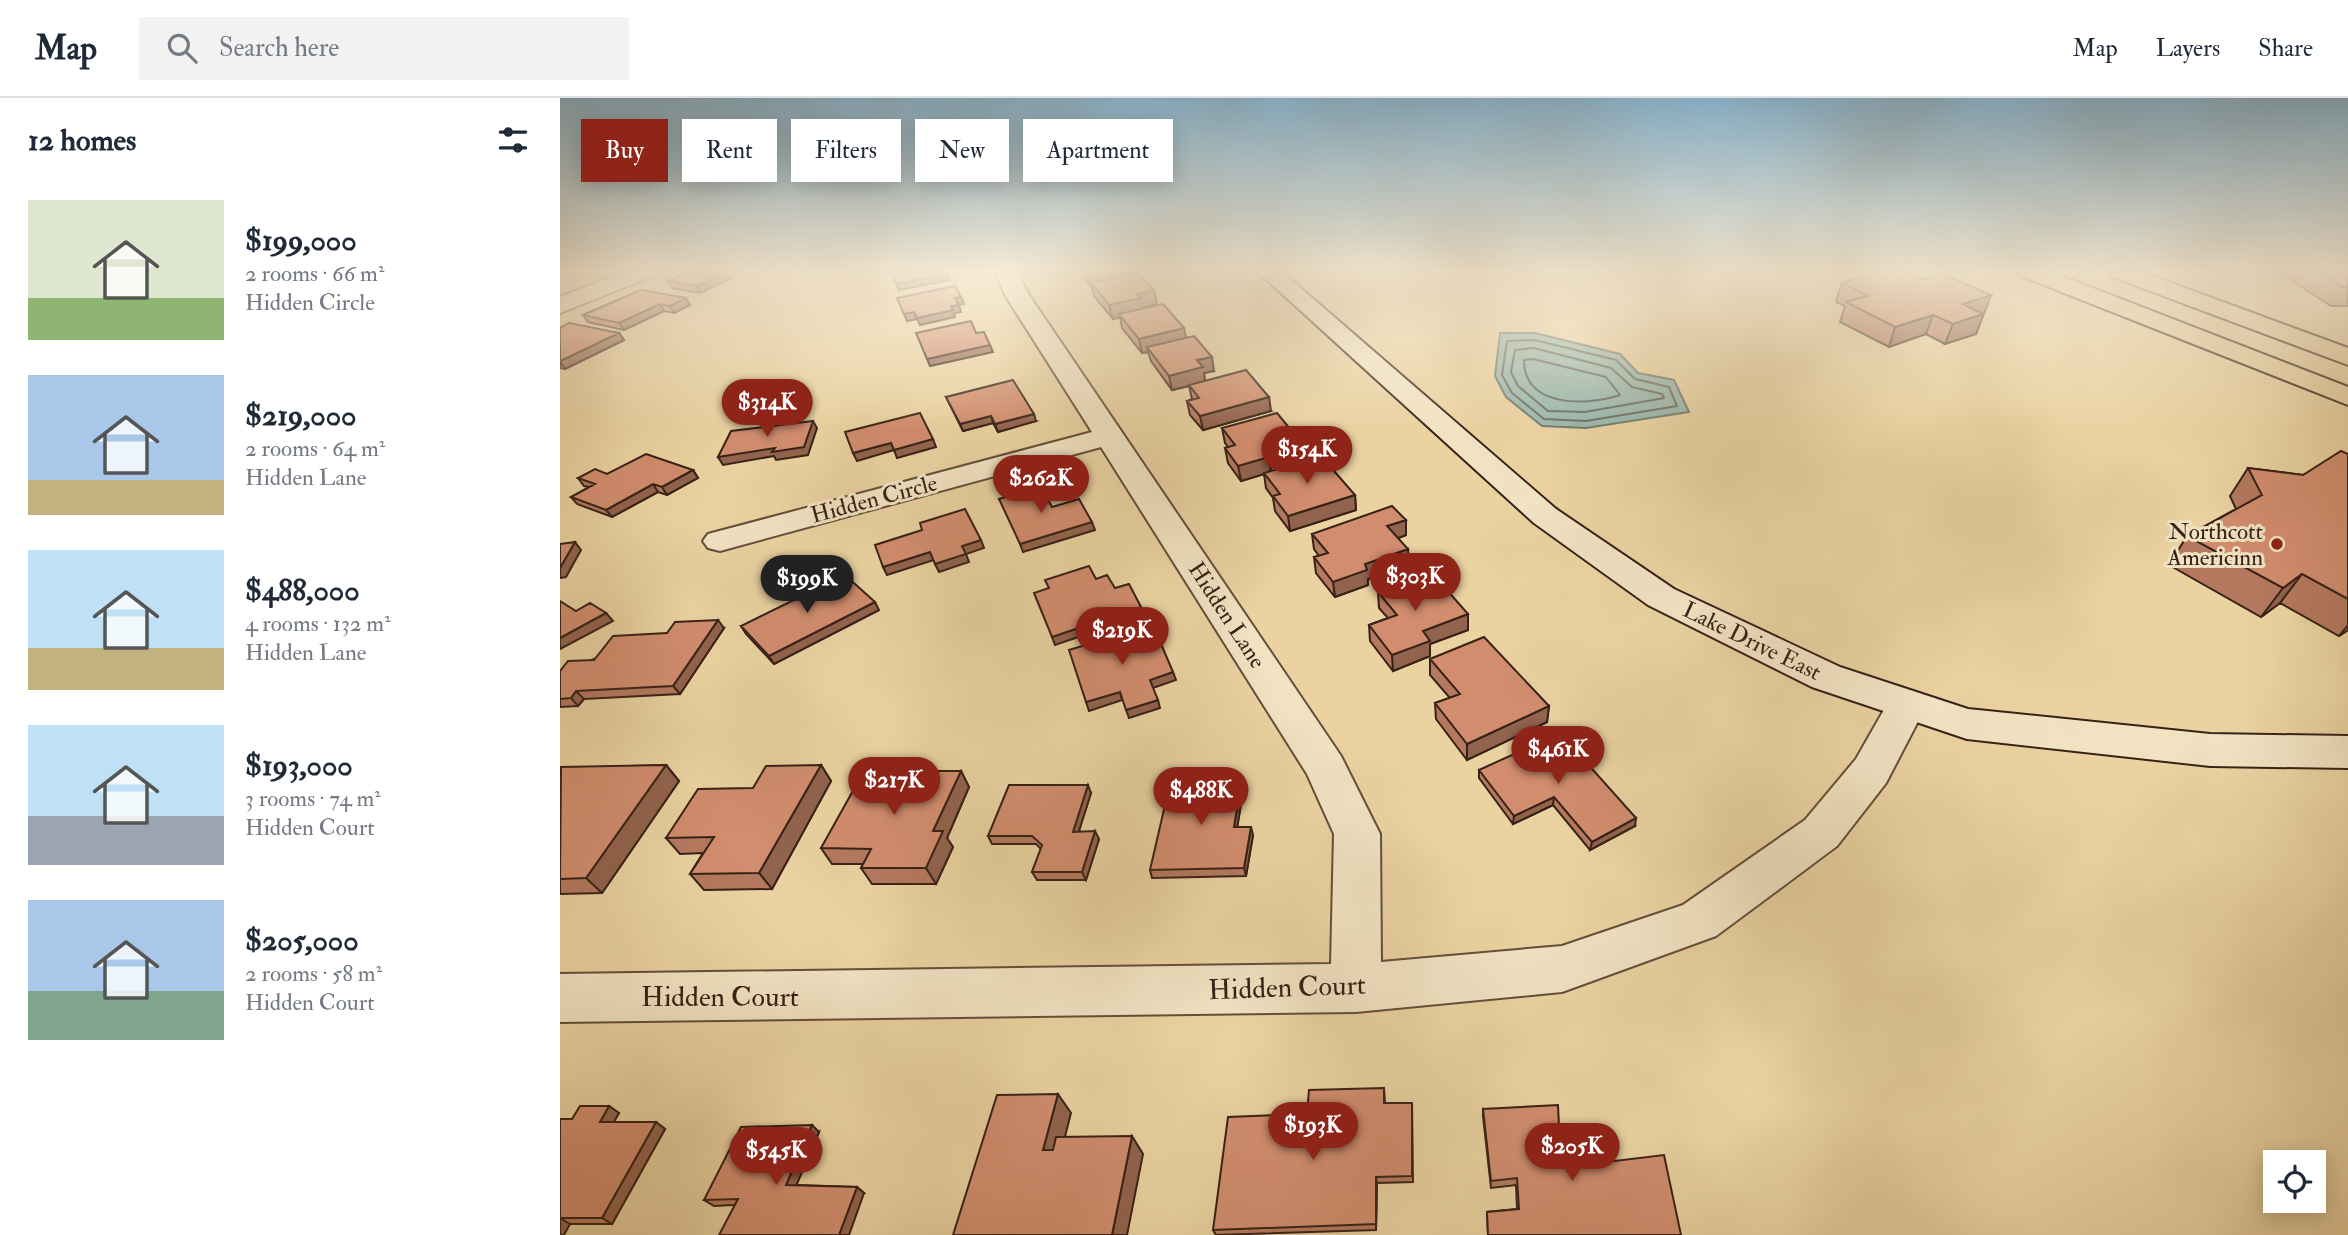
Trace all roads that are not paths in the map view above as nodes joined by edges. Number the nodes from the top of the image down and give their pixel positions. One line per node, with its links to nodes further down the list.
1 (1036, 324): 7 (street, Hidden Lane)
2 (1328, 324): 9 (street, Lake Drive East)
3 (2163, 324): 6 (main road)
4 (2260, 324): 5 (main road)
5 (2348, 357)
6 (2348, 397)
7 (1110, 436): 8 (street, Hidden Circle); 11 (street, Hidden Lane)
8 (720, 541)
9 (1908, 704): 10 (street, Lake Drive East); 11 (street, Hidden Court)
10 (2348, 752)
11 (1356, 988): 12 (street, Hidden Court)
12 (560, 998)

